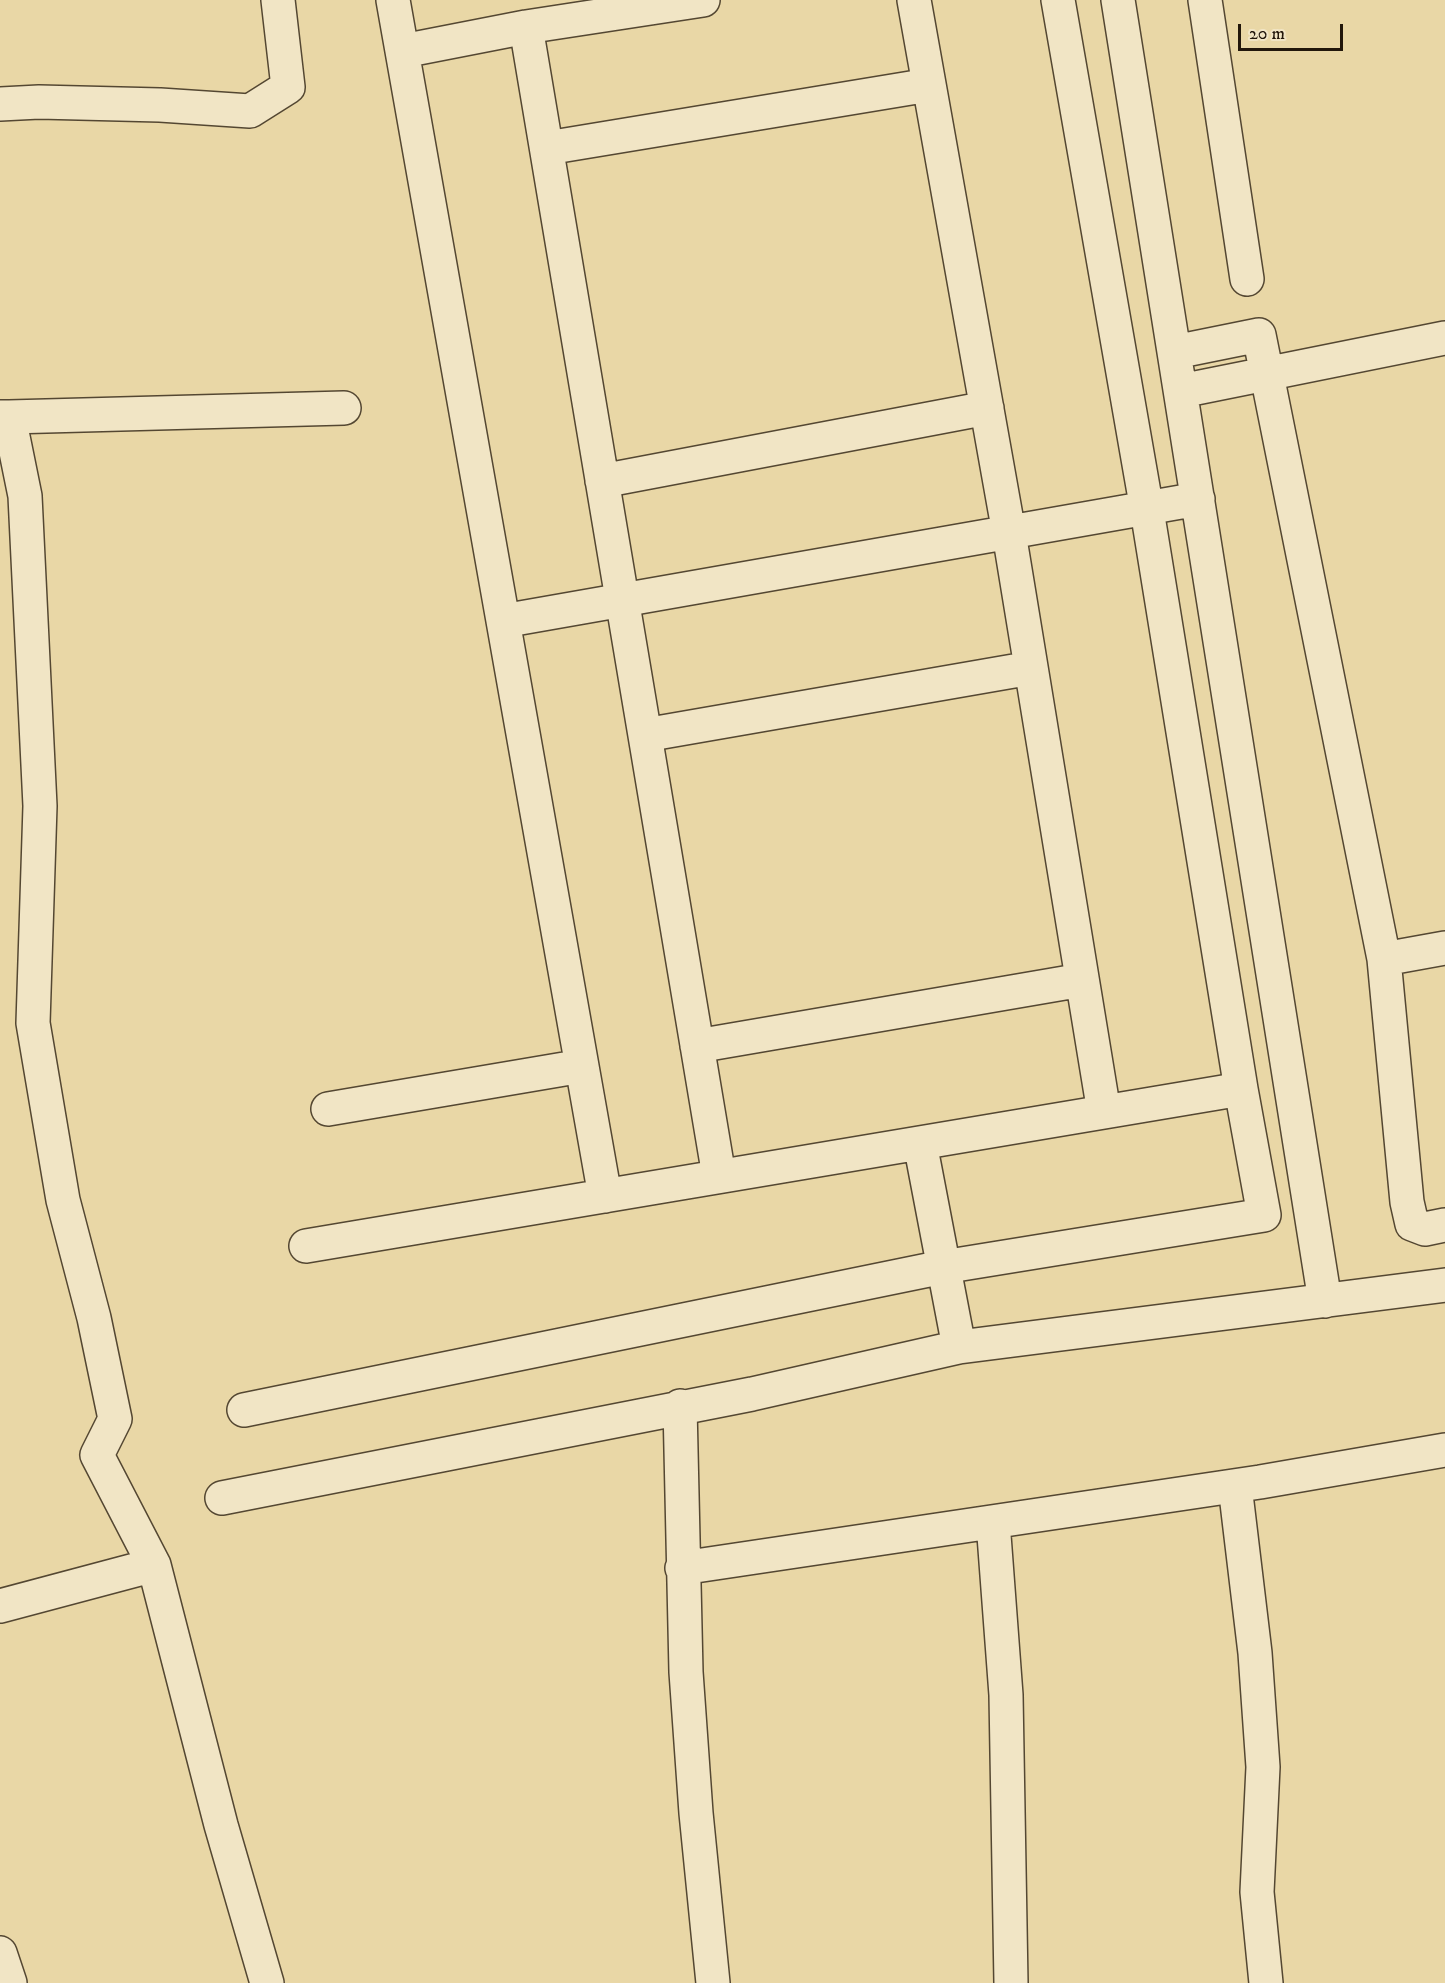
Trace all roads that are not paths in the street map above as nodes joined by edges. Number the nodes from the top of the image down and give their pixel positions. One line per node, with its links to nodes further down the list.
1 (278, 0): 11 (street)
2 (393, 0): 9 (street)
3 (703, 0): 8 (street)
4 (914, 0): 10 (street)
5 (1058, 0): 23 (street)
6 (1118, 0): 15 (street)
7 (1205, 0): 13 (street)
8 (526, 27): 9 (street); 12 (street)
9 (403, 51): 26 (street)
10 (929, 85): 12 (street); 19 (street)
11 (0, 104)
12 (547, 148): 21 (street)
13 (1247, 279)
14 (1445, 338): 16 (street)
15 (1175, 352): 16 (street); 17 (street)
16 (1266, 374): 17 (street); 30 (street)
17 (1181, 391): 22 (street)
18 (344, 408): 20 (street)
19 (987, 408): 21 (street); 24 (street)
20 (4, 417): 52 (street)
21 (602, 481): 25 (street)
22 (1198, 499): 23 (street); 44 (street)
23 (1147, 510): 24 (street); 34 (street)
24 (1009, 533): 25 (street); 27 (street)
25 (622, 599): 26 (street); 28 (street)
26 (503, 621): 33 (street)
27 (1031, 668): 28 (street); 31 (street)
28 (645, 735): 32 (street)
29 (1445, 948): 30 (street)
30 (1384, 959): 40 (street)
31 (1082, 980): 32 (street); 36 (street)
32 (697, 1046): 38 (street)
33 (582, 1066): 35 (street); 39 (street)
34 (1241, 1089): 36 (street); 42 (street)
35 (328, 1109)
36 (1104, 1112): 37 (street)
37 (920, 1143): 38 (street); 42 (street)
38 (719, 1176): 39 (street)
39 (605, 1196): 41 (street)
40 (1445, 1225)
41 (306, 1245)
42 (943, 1267): 45 (street); 47 (street)
43 (1445, 1285): 44 (street)
44 (1324, 1300): 45 (street)
45 (959, 1347): 46 (street)
46 (680, 1406): 50 (street); 53 (street)
47 (244, 1410)
48 (1445, 1450): 49 (street)
49 (1235, 1486): 51 (street); 60 (street)
50 (222, 1498)
51 (993, 1522): 53 (street); 59 (street)
52 (154, 1565): 54 (street); 57 (street)
53 (682, 1568): 58 (street)
54 (0, 1606)
55 (0, 1953): 56 (street)
56 (10, 1983)
57 (267, 1983)
58 (713, 1983)
59 (1011, 1983)
60 (1266, 1983)

